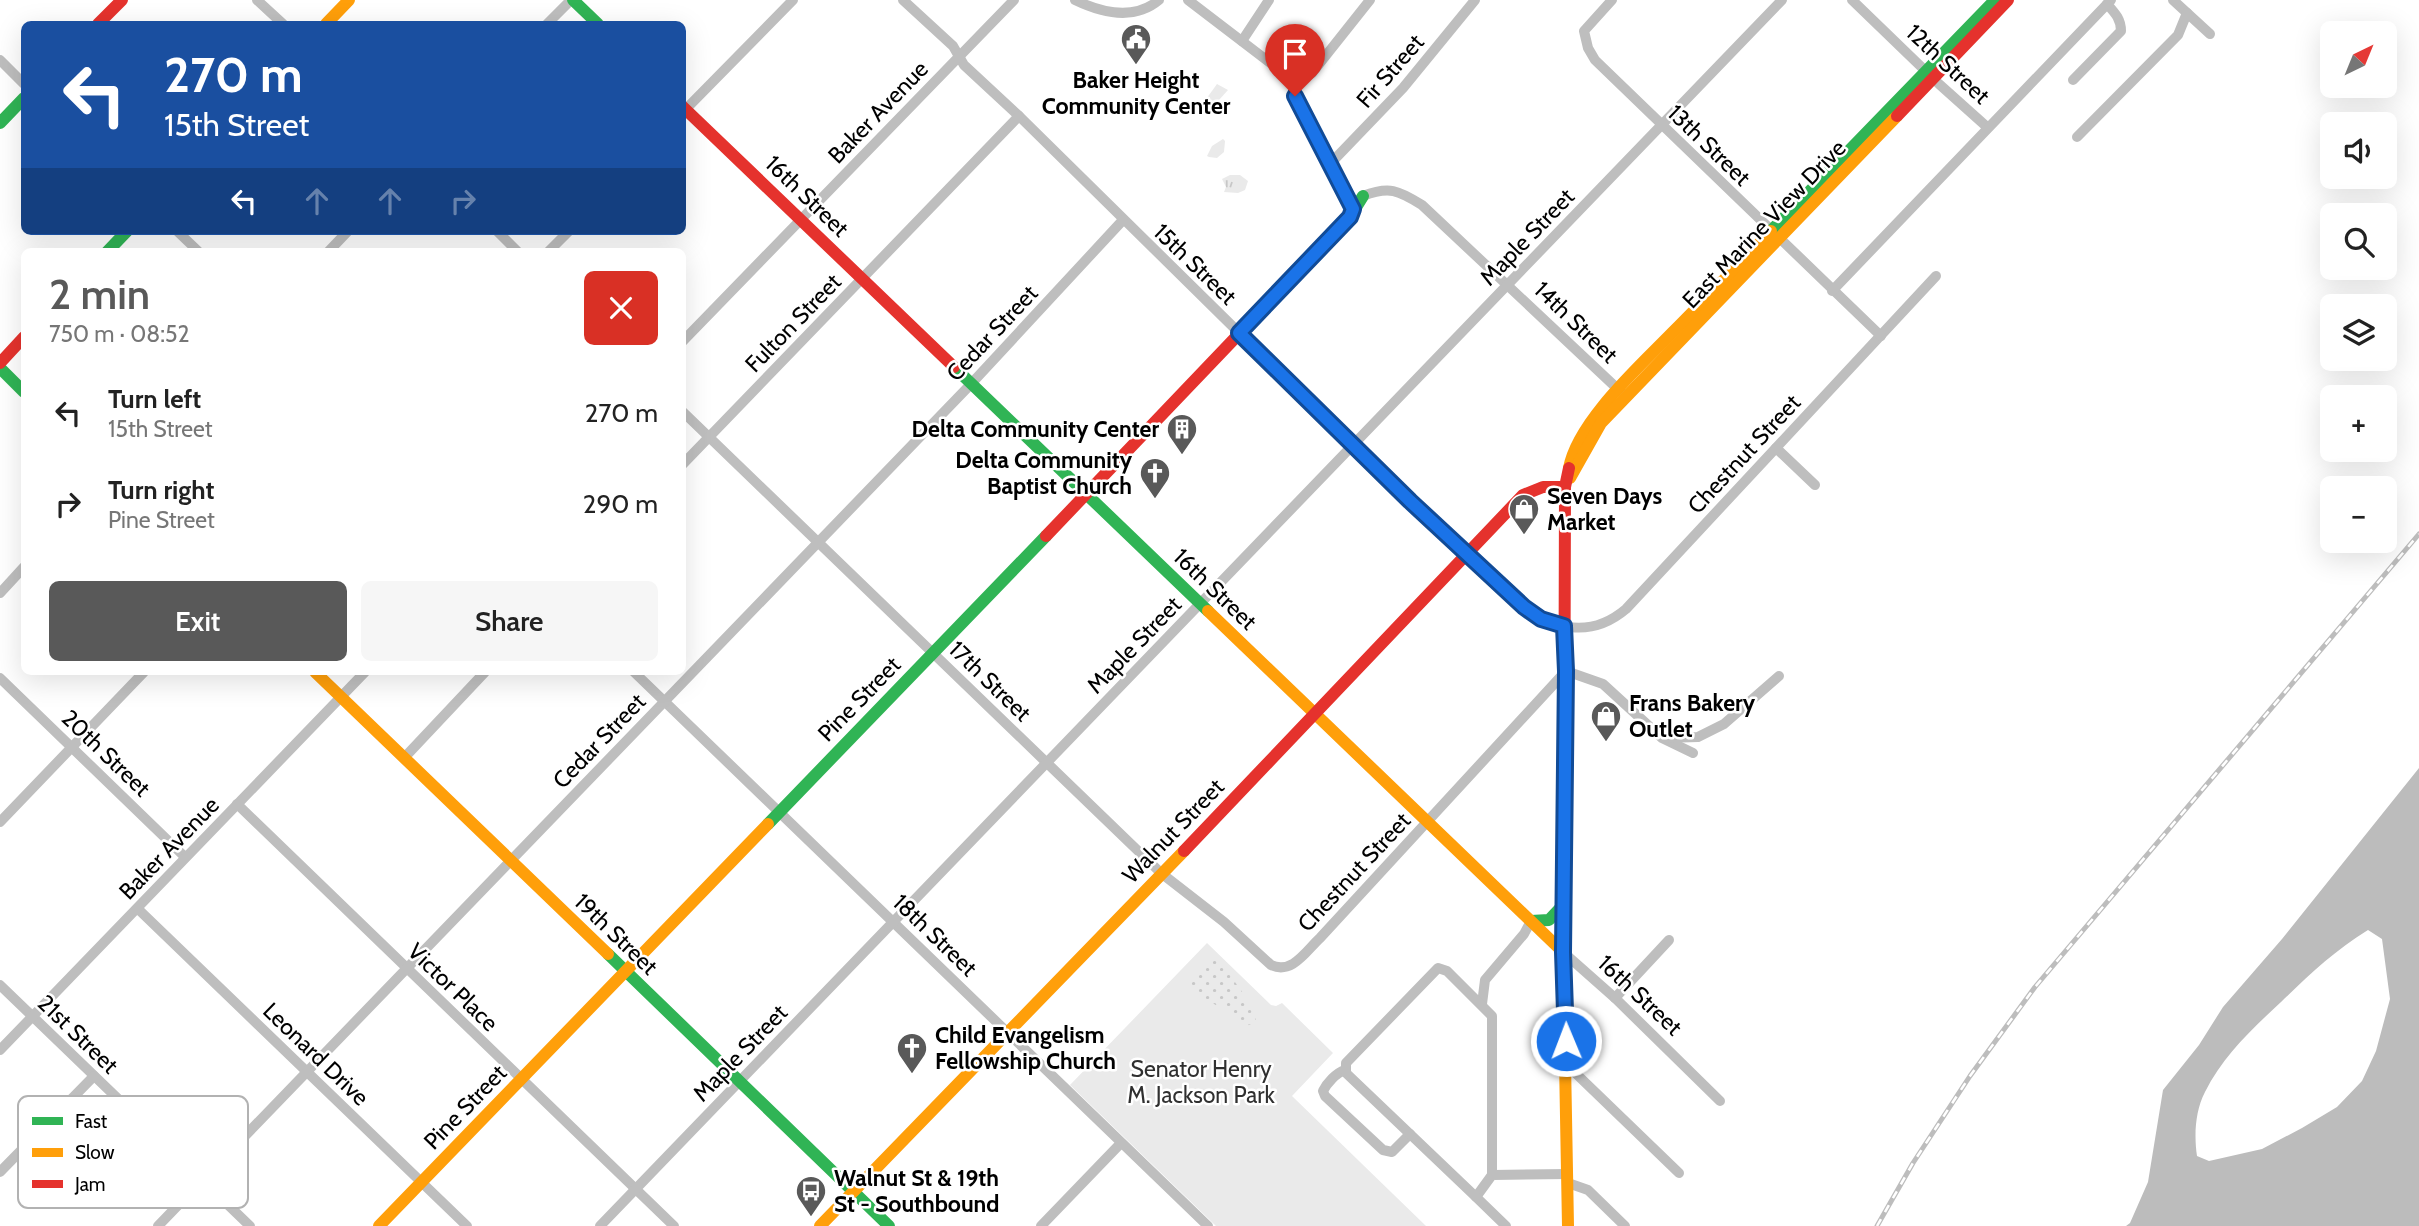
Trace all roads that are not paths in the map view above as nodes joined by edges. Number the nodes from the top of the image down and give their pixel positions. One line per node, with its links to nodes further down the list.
1 (122, 0): 22 (street)
2 (257, 0): 23 (street)
3 (349, 0): 24 (street)
4 (572, 0): 25 (street); 26 (street)
5 (793, 0): 36 (street)
6 (903, 0): 29 (street, 15th Street)
7 (1014, 0): 29 (street, Baker Avenue)
8 (1075, 0): 9 (street)
9 (1159, 0)
10 (1188, 0): 28 (street)
11 (1269, 0): 28 (street)
12 (1370, 0): 32 (street)
13 (1475, 0): 43 (street, Fir Street)
14 (1612, 0): 40 (street, 13th Street)
15 (1782, 0): 40 (street, Maple Street)
16 (1852, 0): 31 (street, 12th Street)
17 (1995, 0): 31 (street, East Marine View Drive)
18 (2008, 0): 31 (street, East Marine View Drive)
19 (2173, 0): 21 (street)
20 (2109, 2): 33 (street); 41 (street)
21 (2187, 13): 27 (street); 42 (street)
22 (101, 21)
23 (280, 21)
24 (329, 21)
25 (550, 21)
26 (595, 21)
27 (2210, 34)
28 (1242, 41): 32 (street)
29 (958, 56): 38 (street, 15th Street); 46 (street, Baker Avenue)
30 (0, 60): 34 (street)
31 (1930, 75): 41 (street, 12th Street); 53 (street, East Marine View Drive)
32 (1290, 78): 43 (street)
33 (2073, 80)
34 (21, 81)
35 (21, 101): 39 (street)
36 (686, 107)
37 (686, 111): 46 (street, 16th Street)
38 (1019, 116): 47 (street, 15th Street); 60 (street, Fulton Street)
39 (0, 123)
40 (1661, 125): 53 (street, 13th Street); 61 (street, Maple Street)
41 (1987, 127): 62 (street)
42 (2077, 137)
43 (1330, 164): 45 (street)
44 (1363, 196): 45 (street, Pine Street); 61 (street, 14th Street)
45 (1353, 209): 63 (street, Pine Street)
46 (801, 220): 60 (street, 16th Street); 65 (street, Baker Avenue)
47 (1123, 220): 63 (street, 15th Street); 68 (street, Cedar Street)
48 (123, 235): 54 (street)
49 (181, 235): 55 (street)
50 (344, 235): 56 (street)
51 (501, 235): 57 (street)
52 (565, 235): 58 (street)
53 (1775, 236): 62 (street, 13th Street); 70 (street, East Marine View Drive)
54 (111, 248)
55 (195, 248)
56 (332, 248)
57 (515, 248)
58 (552, 248)
59 (1936, 276): 64 (street, Chestnut Street)
60 (862, 279): 68 (street, 16th Street); 72 (street, Fulton Street)
61 (1508, 284): 70 (street, 14th Street); 73 (street, Maple Street)
62 (1832, 291): 64 (street, 13th Street)
63 (1239, 333): 73 (street, 15th Street); 78 (street, Pine Street)
64 (1881, 336): 74 (street, Chestnut Street)
65 (686, 338)
66 (21, 340): 67 (street)
67 (0, 365): 69 (street)
68 (971, 384): 78 (street, 16th Street); 79 (street, Cedar Street)
69 (21, 389)
70 (1622, 393): 77 (street, East Marine View Drive)
71 (686, 415): 72 (street, 17th Street)
72 (710, 437): 75 (street, Fulton Street); 79 (street, 17th Street)
73 (1353, 445): 80 (street, 15th Street); 83 (street, Maple Street)
74 (1776, 448): 76 (street); 84 (street, Chestnut Street)
75 (686, 462)
76 (1815, 485)
77 (1565, 488): 80 (street, Walnut Street); 84 (street, East Marine View Drive)
78 (1086, 495): 83 (street, 16th Street); 85 (street, Pine Street)
79 (818, 542): 85 (street, 17th Street); 95 (street, Cedar Street)
80 (1468, 553): 84 (street, 15th Street); 96 (street, Walnut Street)
81 (21, 570): 82 (street)
82 (0, 593)
83 (1200, 604): 96 (street, 16th Street); 101 (street, Maple Street)
84 (1564, 626): 86 (street, East Marine View Drive)
85 (933, 653): 101 (street, 17th Street); 103 (street, Pine Street)
86 (1566, 671): 97 (street); 105 (street, Chestnut Street); 109 (street, East Marine View Drive)
87 (141, 675): 98 (street)
88 (318, 675): 94 (street, 19th Street)
89 (362, 675): 94 (street, Baker Avenue)
90 (482, 675): 100 (street)
91 (637, 675): 95 (street, 18th Street)
92 (1779, 676): 97 (street)
93 (0, 678): 98 (street, 20th Street)
94 (341, 697): 100 (street, 19th Street); 102 (street, Baker Avenue)
95 (664, 701): 103 (street, 18th Street); 107 (street, Cedar Street)
96 (1315, 715): 105 (street, 16th Street); 108 (street, Walnut Street)
97 (1662, 738): 99 (street)
98 (72, 747): 104 (street); 106 (street, 20th Street)
99 (1693, 753)
100 (404, 758): 107 (street, 19th Street)
101 (1046, 762): 108 (street, 17th Street); 112 (street, Maple Street)
102 (237, 804): 106 (street, Baker Avenue); 115 (street, Victor Place)
103 (779, 812): 112 (street, 18th Street); 117 (street, Pine Street)
104 (0, 822)
105 (1426, 822): 111 (street, 16th Street); 116 (street, Chestnut Street)
106 (185, 857): 110 (street, Baker Avenue)
107 (510, 861): 115 (street, Cedar Street); 117 (street, 19th Street)
108 (1161, 873): 116 (street, 17th Street); 122 (street, Walnut Street)
109 (1564, 904): 111 (street); 114 (street, East Marine View Drive)
110 (138, 909): 121 (street, Baker Avenue); 126 (street, Leonard Drive)
111 (1531, 921): 114 (street, 16th Street); 120 (street)
112 (893, 922): 122 (street, 18th Street); 129 (street, Maple Street)
113 (1669, 940): 119 (street)
114 (1563, 952): 119 (street, 16th Street); 124 (street, East Marine View Drive)
115 (407, 968): 126 (street, Cedar Street); 128 (street, Victor Place)
116 (1280, 969)
117 (625, 971): 128 (street, Pine Street); 129 (street, 19th Street)
118 (0, 985): 121 (street, 21st Street)
119 (1615, 998): 132 (street, 16th Street)
120 (1482, 1003): 125 (street); 139 (street)
121 (32, 1017): 123 (street, Baker Avenue); 127 (street, 21st Street)
122 (1007, 1032): 135 (street, 18th Street); 143 (street, Walnut Street)
123 (0, 1050)
124 (1566, 1064): 138 (street); 140 (street, East Marine View Drive)
125 (1345, 1070): 134 (street); 134 (street)
126 (307, 1072): 133 (street, Cedar Street); 141 (street, Leonard Drive)
127 (94, 1076): 130 (street); 131 (street, 21st Street)
128 (521, 1078): 141 (street, Pine Street); 142 (street, Victor Place)
129 (739, 1082): 142 (street, Maple Street); 143 (street, 19th Street)
130 (74, 1096)
131 (115, 1096)
132 (1720, 1101)
133 (248, 1133)
134 (1410, 1134): 144 (street)
135 (1121, 1143): 155 (street); 156 (street, 18th Street)
136 (18, 1154): 137 (street)
137 (0, 1172)
138 (1679, 1173)
139 (1492, 1175): 140 (street); 144 (street)
140 (1568, 1179): 158 (street, East Marine View Drive); 159 (street)
141 (421, 1182): 149 (street, Pine Street); 150 (street, Leonard Drive)
142 (636, 1190): 151 (street, Maple Street); 152 (street, Victor Place)
143 (853, 1192): 153 (street, Walnut Street); 154 (street, 19th Street)
144 (1476, 1197): 157 (street)
145 (175, 1208): 147 (street, Cedar Street)
146 (231, 1208): 148 (street, 21st Street)
147 (158, 1226)
148 (250, 1226)
149 (379, 1226)
150 (467, 1226)
151 (600, 1226)
152 (674, 1226)
153 (820, 1226)
154 (889, 1226)
155 (1041, 1226)
156 (1208, 1226)
157 (1506, 1226)
158 (1568, 1226)
159 (1625, 1226)

